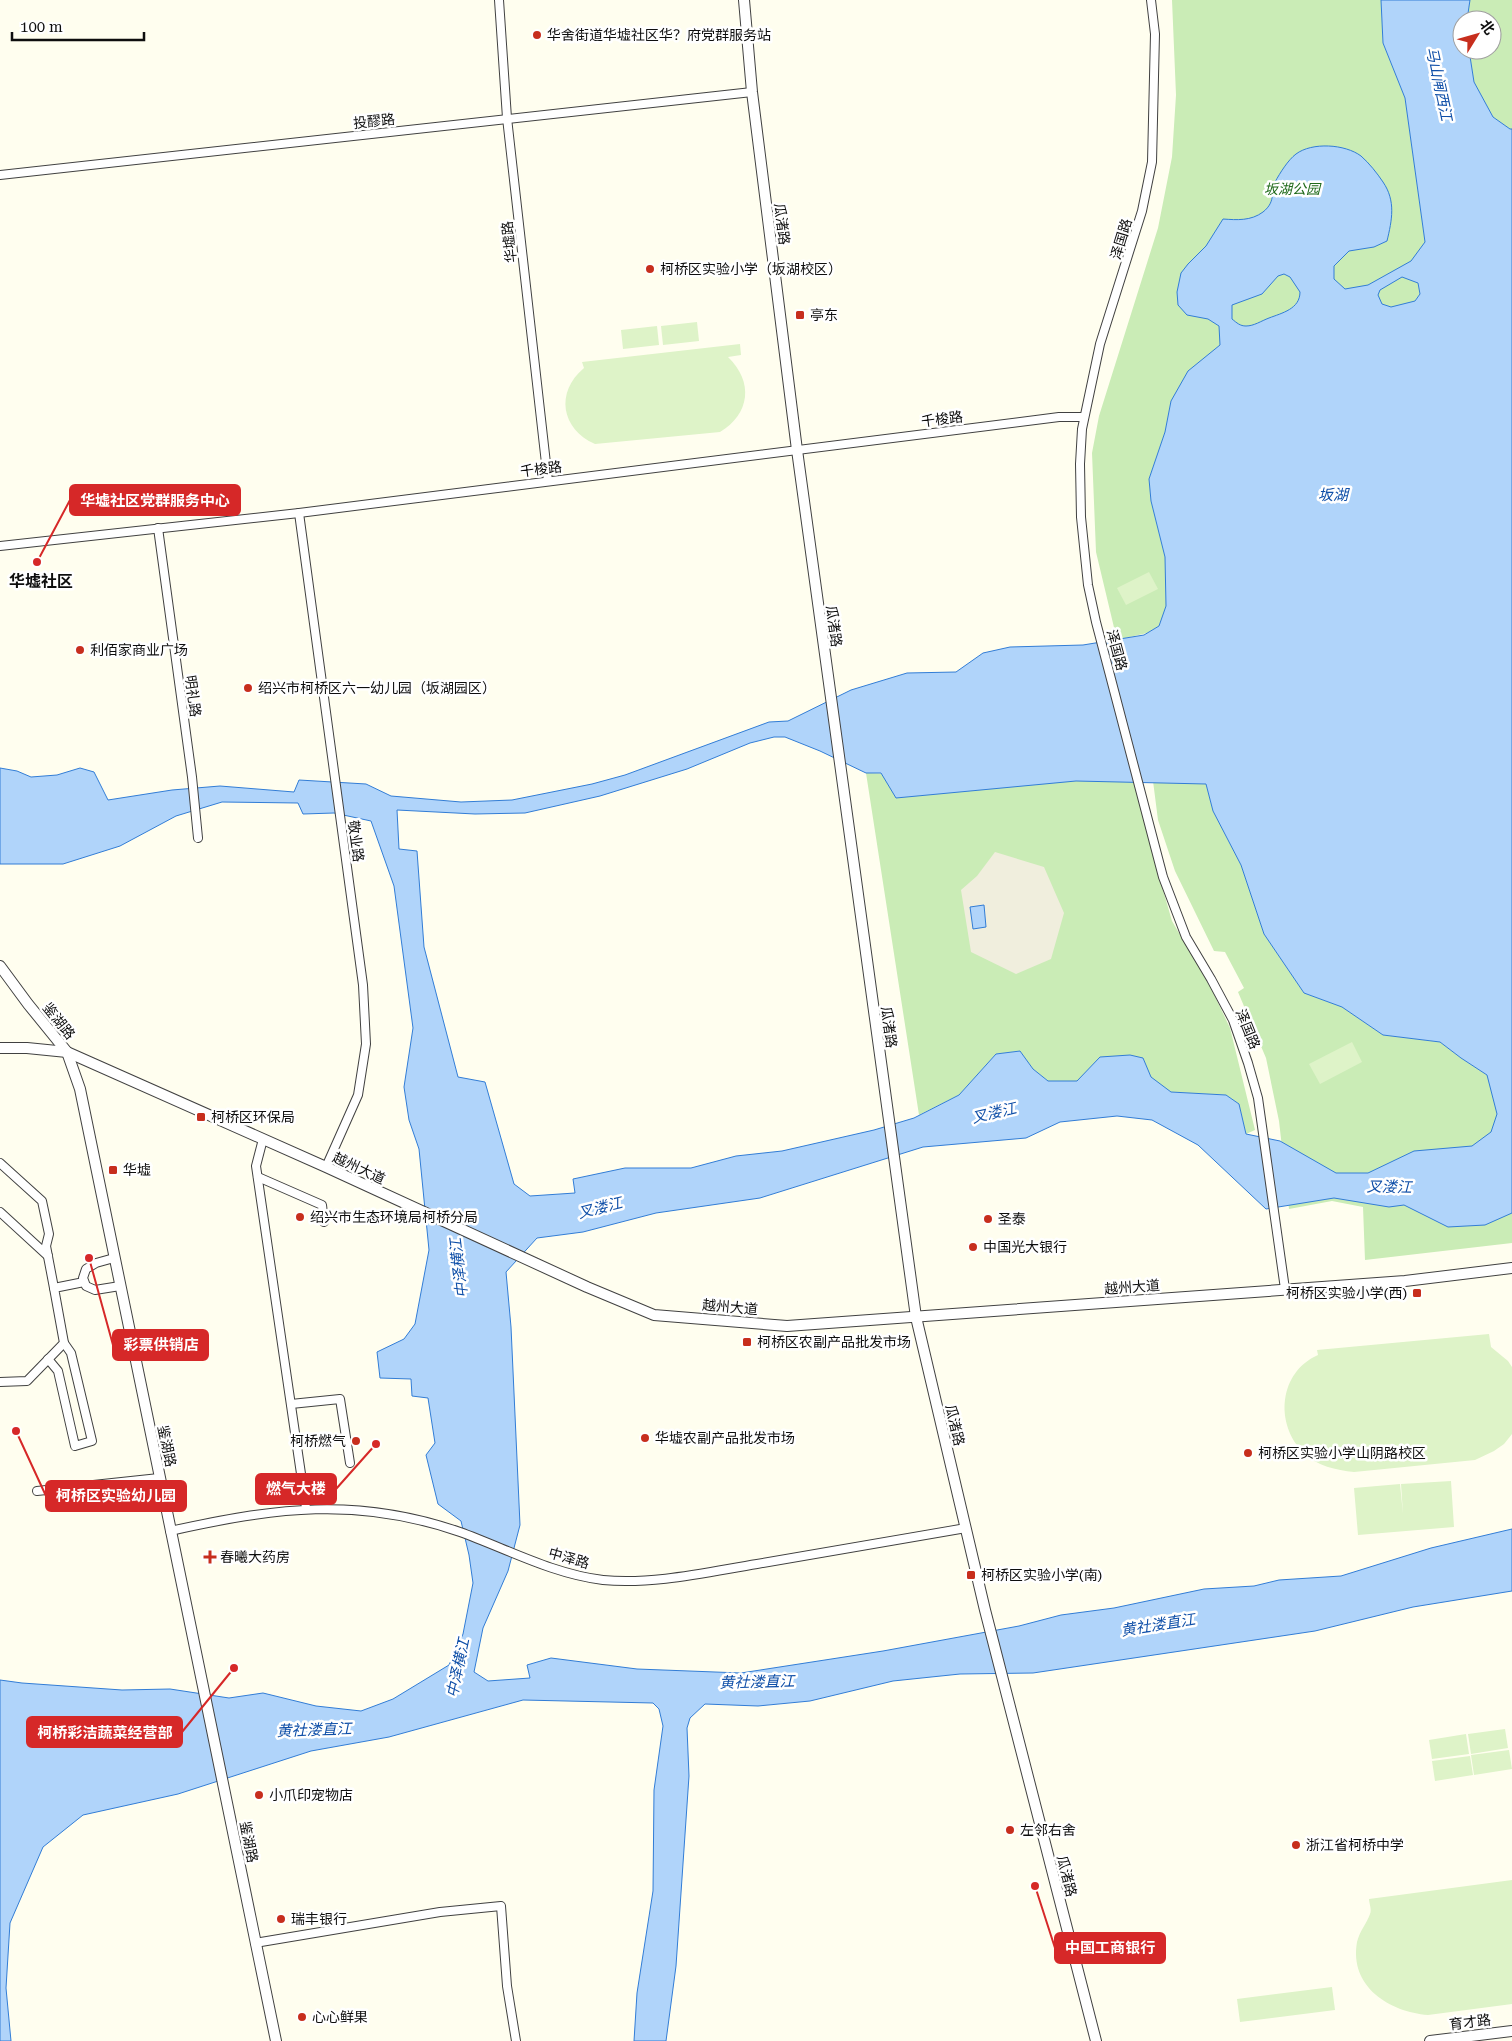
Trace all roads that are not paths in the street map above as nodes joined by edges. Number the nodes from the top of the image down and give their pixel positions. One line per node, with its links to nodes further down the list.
1 (499, 0): 5 (street, 华墟路)
2 (744, 0): 4 (street, 瓜渚路)
3 (1151, 0): 7 (street, 泽国路)
4 (752, 92): 5 (street, 投醪路); 8 (street, 瓜渚路)
5 (507, 118): 6 (street, 投醪路); 9 (street, 华墟路)
6 (0, 175)
7 (1084, 417): 8 (street, 千梭路); 29 (street, 泽国路)
8 (797, 450): 9 (street, 千梭路); 30 (street, 瓜渚路)
9 (548, 481): 10 (street, 千梭路)
10 (299, 513): 11 (street, 千梭路); 19 (street, 敬业路)
11 (158, 528): 12 (street, 千梭路); 13 (street, 明礼路)
12 (0, 546)
13 (198, 838)
14 (0, 966): 16 (street, 鉴湖路)
15 (0, 1048): 16 (street, 越州大道)
16 (67, 1052): 17 (street, 越州大道); 24 (street, 鉴湖路)
17 (262, 1139): 19 (street, 越州大道); 20 (street)
18 (0, 1163): 23 (street)
19 (326, 1167): 30 (street, 越州大道)
20 (258, 1177): 22 (street); 34 (street)
21 (0, 1212): 23 (street)
22 (324, 1222)
23 (48, 1256): 28 (street)
24 (114, 1258): 26 (street); 27 (street, 鉴湖路)
25 (1512, 1268): 29 (street, 越州大道)
26 (84, 1282): 27 (street); 28 (street)
27 (120, 1286): 36 (street, 鉴湖路)
28 (54, 1288): 31 (street)
29 (1285, 1289): 30 (street, 越州大道)
30 (916, 1317): 39 (street, 瓜渚路)
31 (64, 1343): 32 (street); 32 (street)
32 (48, 1359): 33 (street)
33 (0, 1382)
34 (291, 1404): 35 (street); 38 (street)
35 (350, 1464)
36 (159, 1478): 37 (street); 40 (street, 鉴湖路)
37 (37, 1491)
38 (306, 1508): 39 (street, 中泽路); 40 (street, 中泽路)
39 (966, 1528): 45 (street, 瓜渚路)
40 (170, 1531): 41 (street, 鉴湖路)
41 (255, 1943): 43 (street, 鉴湖路); 44 (street)
42 (1512, 2031): 46 (street, 育才路)
43 (276, 2041)
44 (516, 2041)
45 (1096, 2041)
46 (1430, 2041)

